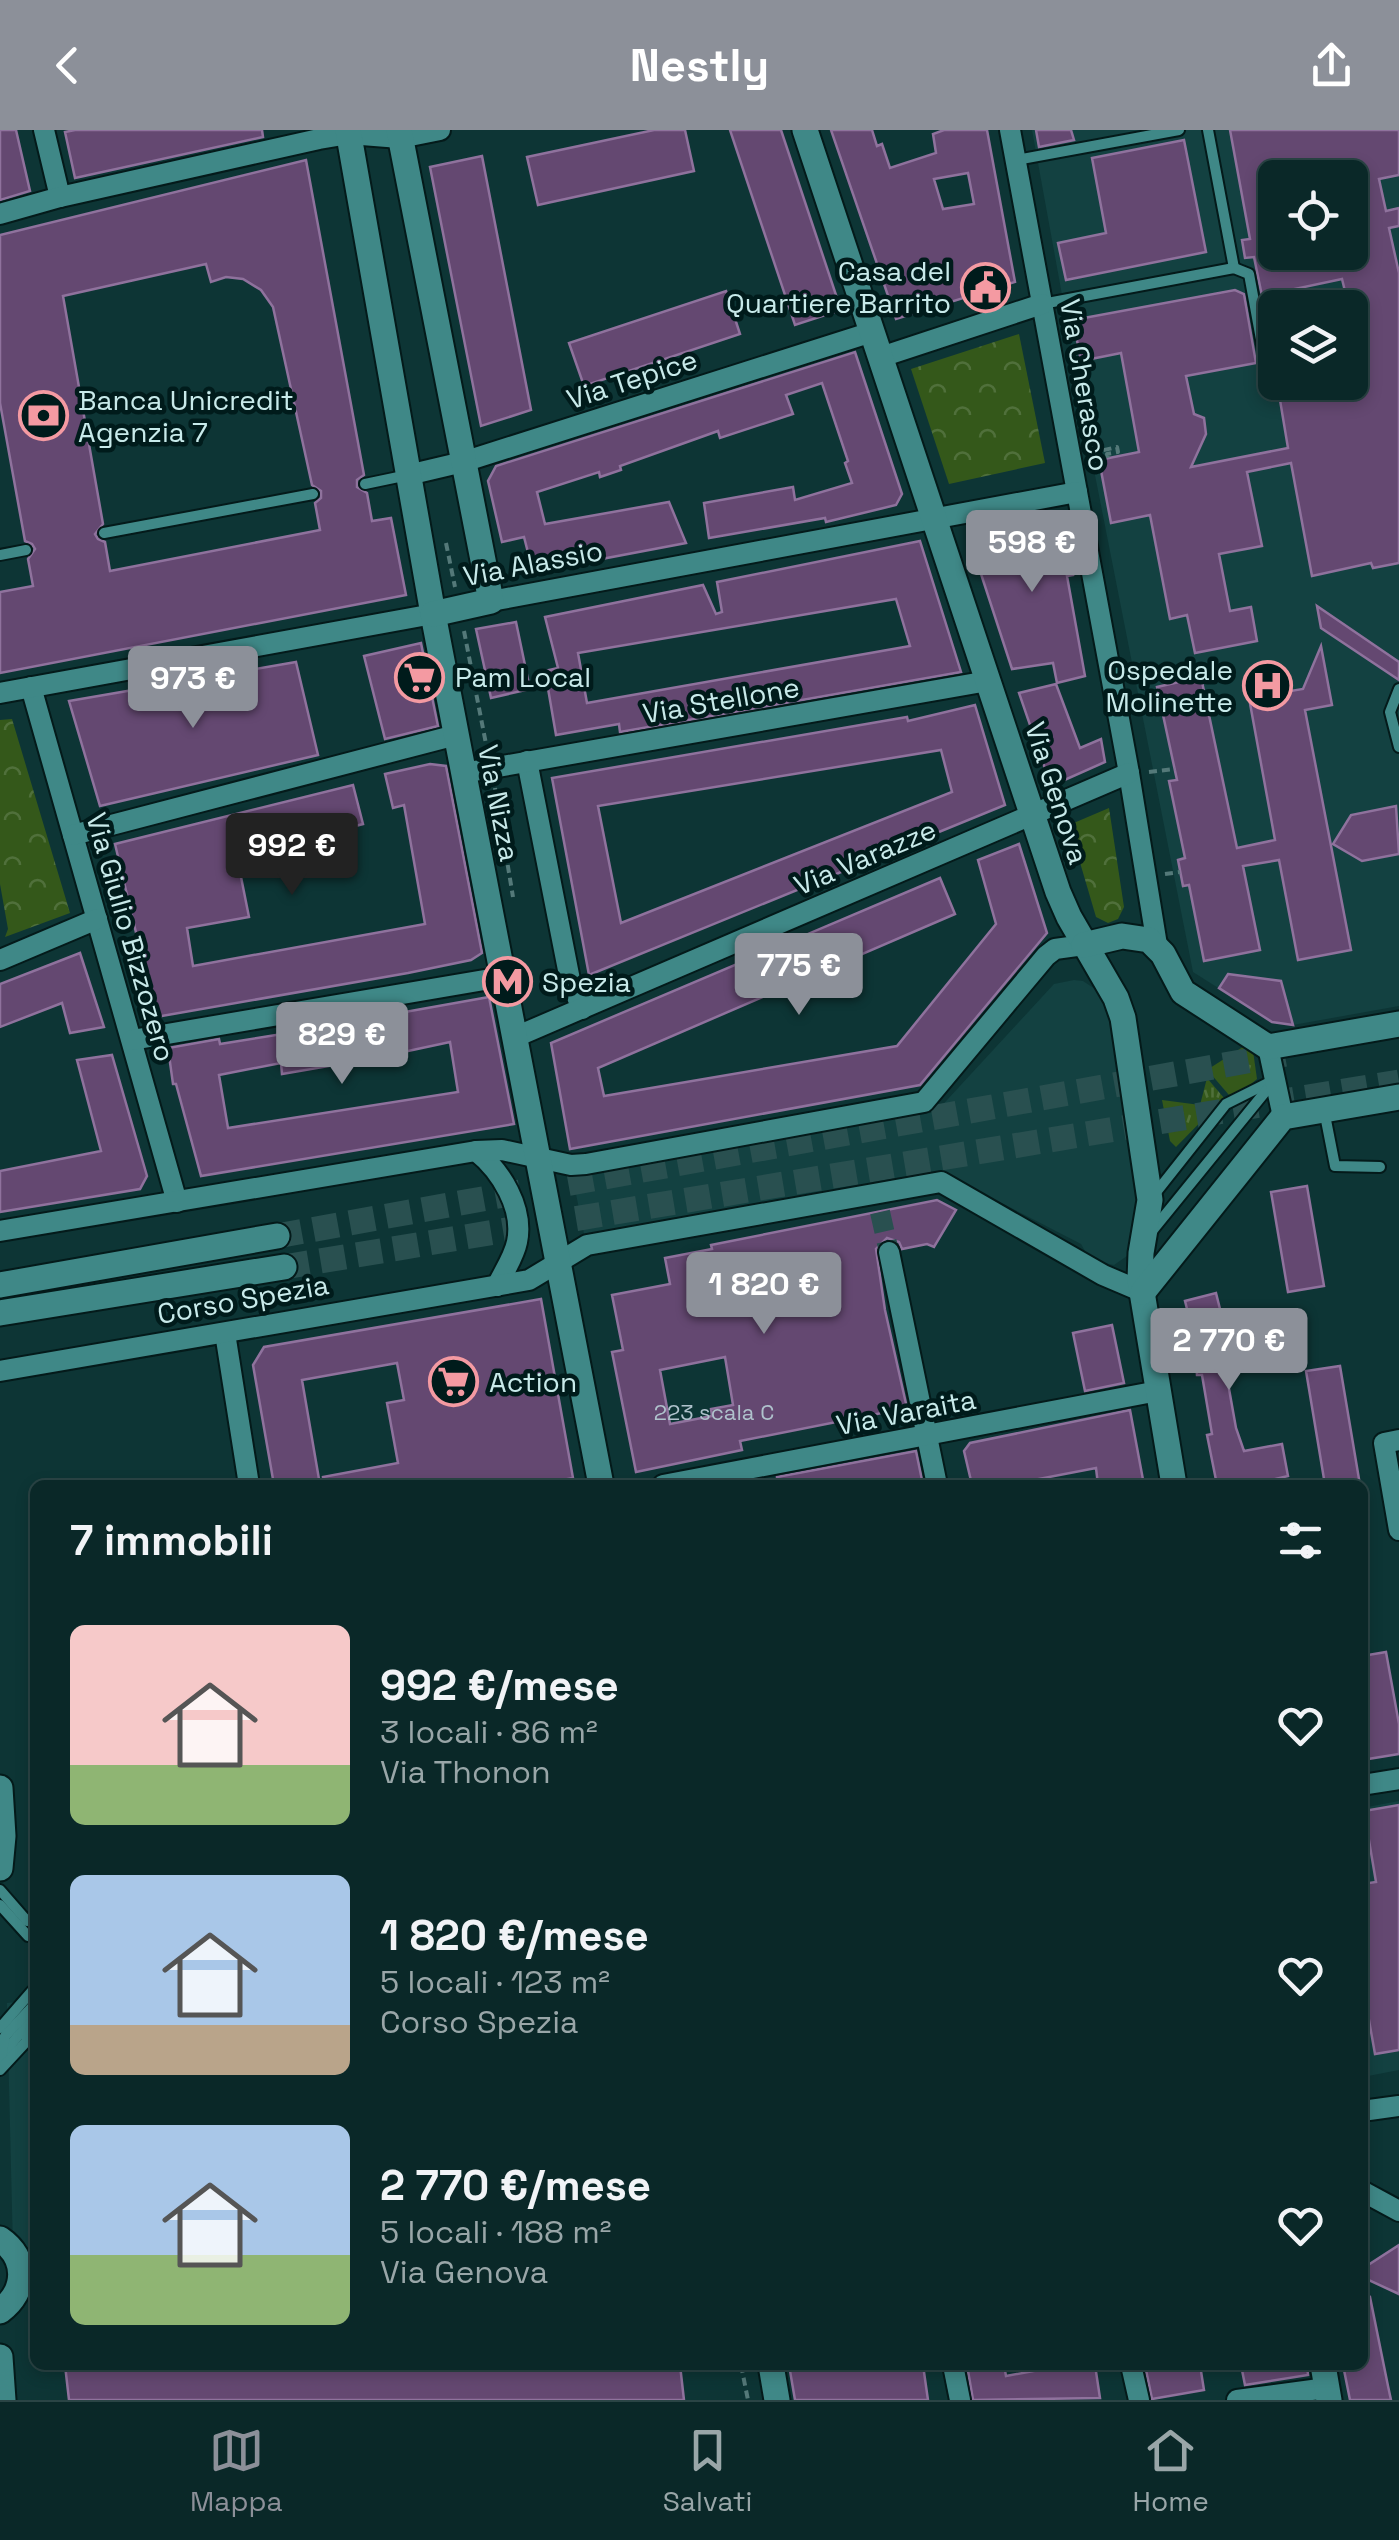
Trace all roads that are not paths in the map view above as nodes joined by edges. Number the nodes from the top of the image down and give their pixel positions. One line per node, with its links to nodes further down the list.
1 (44, 130): 10 (street)
2 (440, 130): 8 (street)
3 (805, 130): 15 (street, Via Genova)
4 (1010, 130): 9 (street, Via Cherasco)
5 (1180, 130): 9 (lane)
6 (1208, 130): 12 (lane)
7 (349, 132): 8 (street); 10 (street); 18 (street, Via Nizza)
8 (399, 134): 17 (street)
9 (1016, 160): 13 (street, Via Cherasco)
10 (60, 197): 11 (street)
11 (0, 214)
12 (1234, 268): 13 (lane); 14 (lane)
13 (1042, 304): 16 (street); 20 (street, Via Cherasco)
14 (1258, 323)
15 (872, 332): 16 (street, Via Genova); 17 (street, Via Tepice)
16 (881, 357): 22 (street, Via Genova)
17 (462, 462): 18 (street, Via Tepice); 26 (street)
18 (408, 475): 19 (lane); 27 (street, Via Nizza)
19 (365, 484)
20 (1077, 492): 22 (street, Via Alassio); 36 (street, Via Cherasco)
21 (313, 494): 23 (lane)
22 (934, 517): 26 (street, Via Alassio); 28 (street, Via Genova)
23 (104, 533)
24 (26, 550): 25 (lane)
25 (0, 555)
26 (491, 601): 27 (street, Via Alassio)
27 (433, 614): 29 (street, Via Alassio); 32 (street, Via Nizza)
28 (988, 681): 34 (street, Via Stellone); 37 (street, Via Genova)
29 (31, 687): 31 (street, Via Alassio); 38 (street, Via Giulio Bizzozero)
30 (1399, 689): 33 (lane)
31 (0, 693)
32 (456, 735): 35 (street, Via Nizza); 38 (street)
33 (1399, 747)
34 (527, 761): 35 (street, Via Stellone); 44 (street, Via Nizza)
35 (463, 772): 43 (street, Via Nizza)
36 (1129, 774): 37 (street, Via Varazze); 41 (street, Via Cherasco)
37 (1032, 815): 40 (street, Via Genova); 44 (street, Via Varazze)
38 (73, 835): 39 (street, Via Giulio Bizzozero)
39 (97, 919): 42 (street); 47 (street, Via Giulio Bizzozero)
40 (1084, 945): 41 (street); 54 (street); 56 (street, Via Genova)
41 (1156, 945): 48 (street)
42 (0, 960)
43 (502, 977): 46 (street, Via Nizza); 47 (street)
44 (582, 1009): 46 (street, Via Varazze)
45 (1399, 1024): 48 (street)
46 (513, 1038): 54 (street, Via Nizza)
47 (132, 1040): 57 (street, Via Giulio Bizzozero)
48 (1268, 1048): 49 (street)
49 (1274, 1080): 52 (street); 56 (lane); 60 (lane)
50 (1399, 1096): 51 (street)
51 (1324, 1109): 52 (street); 55 (lane)
52 (1283, 1118): 66 (street)
53 (476, 1151): 54 (street); 57 (street); 65 (street)
54 (536, 1156): 62 (street, Via Nizza)
55 (1380, 1167)
56 (1150, 1200): 60 (street, Via Genova)
57 (177, 1202): 58 (street)
58 (0, 1231)
59 (278, 1236): 64 (street)
60 (1144, 1241): 66 (street, Via Genova)
61 (889, 1252): 71 (street)
62 (557, 1262): 65 (street, Corso Spezia); 66 (street, Corso Spezia); 74 (street, Via Nizza)
63 (284, 1266): 67 (street)
64 (0, 1285)
65 (497, 1286): 68 (street, Corso Spezia)
66 (1143, 1292): 70 (street, Via Genova)
67 (0, 1313)
68 (225, 1333): 69 (street, Corso Spezia); 73 (street)
69 (0, 1371)
70 (1158, 1391): 71 (street, Via Varaita); 77 (street, Via Genova)
71 (926, 1436): 75 (street, Via Varaita); 76 (street)
72 (1391, 1441): 78 (street)
73 (247, 1480)
74 (600, 1480)
75 (690, 1480)
76 (936, 1480)
77 (1173, 1480)
78 (1399, 1530)
79 (1399, 1779): 80 (street)
80 (1368, 1783)
81 (0, 1788): 82 (street)
82 (0, 1868)
83 (0, 1890): 85 (lane)
84 (0, 1905): 86 (lane)
85 (27, 1921)
86 (28, 1936)
87 (30, 1993): 89 (lane)
88 (30, 2009): 91 (lane)
89 (0, 2028)
90 (30, 2031): 91 (lane)
91 (0, 2067)
92 (1399, 2106): 93 (street)
93 (1368, 2111)
94 (1368, 2195): 95 (street)
95 (1399, 2211)
96 (0, 2238): 97 (street)
97 (27, 2259): 98 (street)
98 (10, 2305)
99 (0, 2357): 104 (street)
100 (772, 2370): 105 (street)
101 (955, 2370): 106 (street)
102 (1132, 2370): 107 (street)
103 (1326, 2384): 108 (street)
104 (3, 2400)
105 (778, 2400)
106 (960, 2400)
107 (1138, 2400)
108 (1237, 2400)

